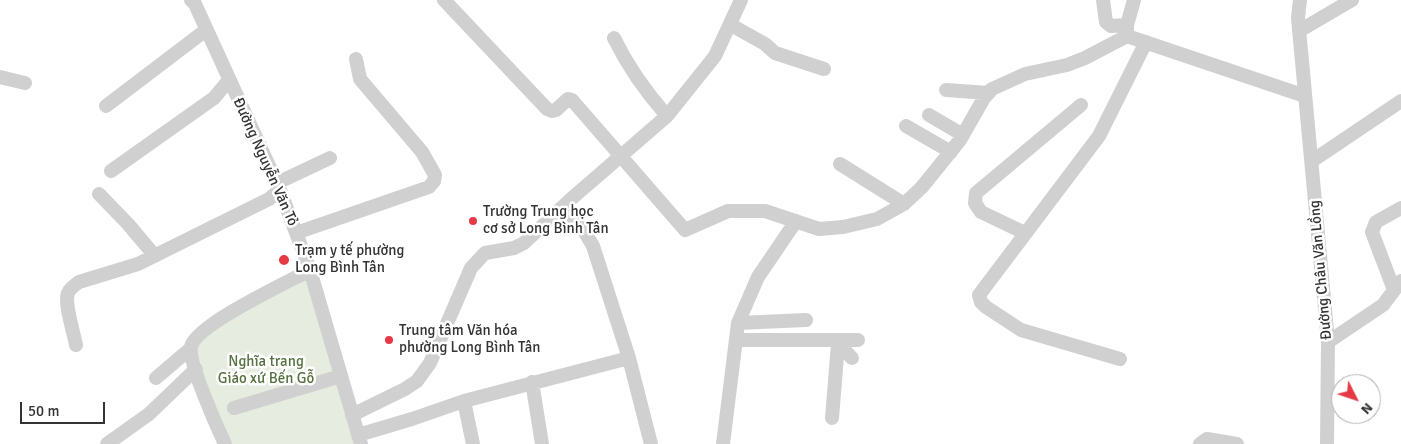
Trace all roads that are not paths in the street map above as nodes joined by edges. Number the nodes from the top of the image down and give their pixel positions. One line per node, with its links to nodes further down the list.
1 (191, 0): 9 (street, Đường Nguyễn Văn Tỏ)
2 (444, 0): 30 (street)
3 (741, 0): 8 (street)
4 (1103, 0): 10 (street)
5 (1134, 0): 10 (street)
6 (1300, 0): 11 (street, Đường Châu Văn Lồng)
7 (1352, 0): 11 (street)
8 (731, 25): 15 (street); 26 (street)
9 (206, 30): 17 (street, Đường Nguyễn Văn Tỏ); 24 (street)
10 (1127, 31): 13 (street); 20 (street)
11 (1299, 31): 21 (street, Đường Châu Văn Lồng)
12 (614, 38): 26 (street)
13 (1146, 42): 21 (street); 42 (street)
14 (356, 59): 41 (street)
15 (824, 69)
16 (0, 77): 18 (street)
17 (229, 80): 34 (street); 35 (street, Đường Nguyễn Văn Tỏ)
18 (25, 83)
19 (946, 90): 20 (street)
20 (989, 93): 28 (street)
21 (1305, 96): 32 (street, Đường Châu Văn Lồng)
22 (1401, 101): 32 (street)
23 (1080, 105): 42 (street)
24 (106, 106)
25 (929, 115): 28 (street)
26 (667, 116): 30 (street)
27 (906, 126): 29 (street)
28 (963, 135): 29 (street)
29 (951, 152): 37 (street)
30 (621, 156): 38 (street); 40 (street)
31 (330, 158): 35 (street)
32 (1312, 161): 51 (street, Đường Châu Văn Lồng)
33 (840, 164): 37 (street)
34 (112, 172)
35 (278, 186): 41 (street, Đường Nguyễn Văn Tỏ); 43 (street)
36 (99, 194): 43 (street)
37 (904, 204): 40 (street)
38 (561, 208): 54 (street); 63 (street)
39 (1401, 208): 45 (street)
40 (796, 221): 47 (street)
41 (296, 233): 44 (street, Đường Nguyễn Văn Tỏ)
42 (1026, 233): 56 (street)
43 (155, 256): 52 (street)
44 (310, 270): 53 (street); 58 (street, Đường Nguyễn Văn Tỏ)
45 (1398, 285): 51 (street)
46 (806, 320): 47 (street)
47 (738, 323): 48 (street)
48 (736, 340): 50 (street); 71 (street)
49 (858, 340): 50 (street)
50 (836, 342): 55 (street); 64 (street)
51 (1328, 342): 74 (street, Đường Châu Văn Lồng)
52 (76, 345)
53 (190, 349): 57 (street); 59 (street)
54 (629, 358): 60 (street); 70 (street)
55 (852, 358)
56 (1120, 359)
57 (196, 370): 66 (street); 67 (street)
58 (341, 376): 62 (street); 63 (street, Đường Nguyễn Văn Tỏ)
59 (156, 378)
60 (532, 382): 61 (street); 69 (street)
61 (464, 401): 65 (street); 68 (street)
62 (234, 408)
63 (352, 415): 65 (street, Đường Nguyễn Văn Tỏ)
64 (832, 418)
65 (360, 439)
66 (107, 444)
67 (224, 444)
68 (473, 444)
69 (542, 444)
70 (651, 444)
71 (724, 444)
72 (1200, 444): 73 (street)
73 (1237, 444)
74 (1327, 444)

